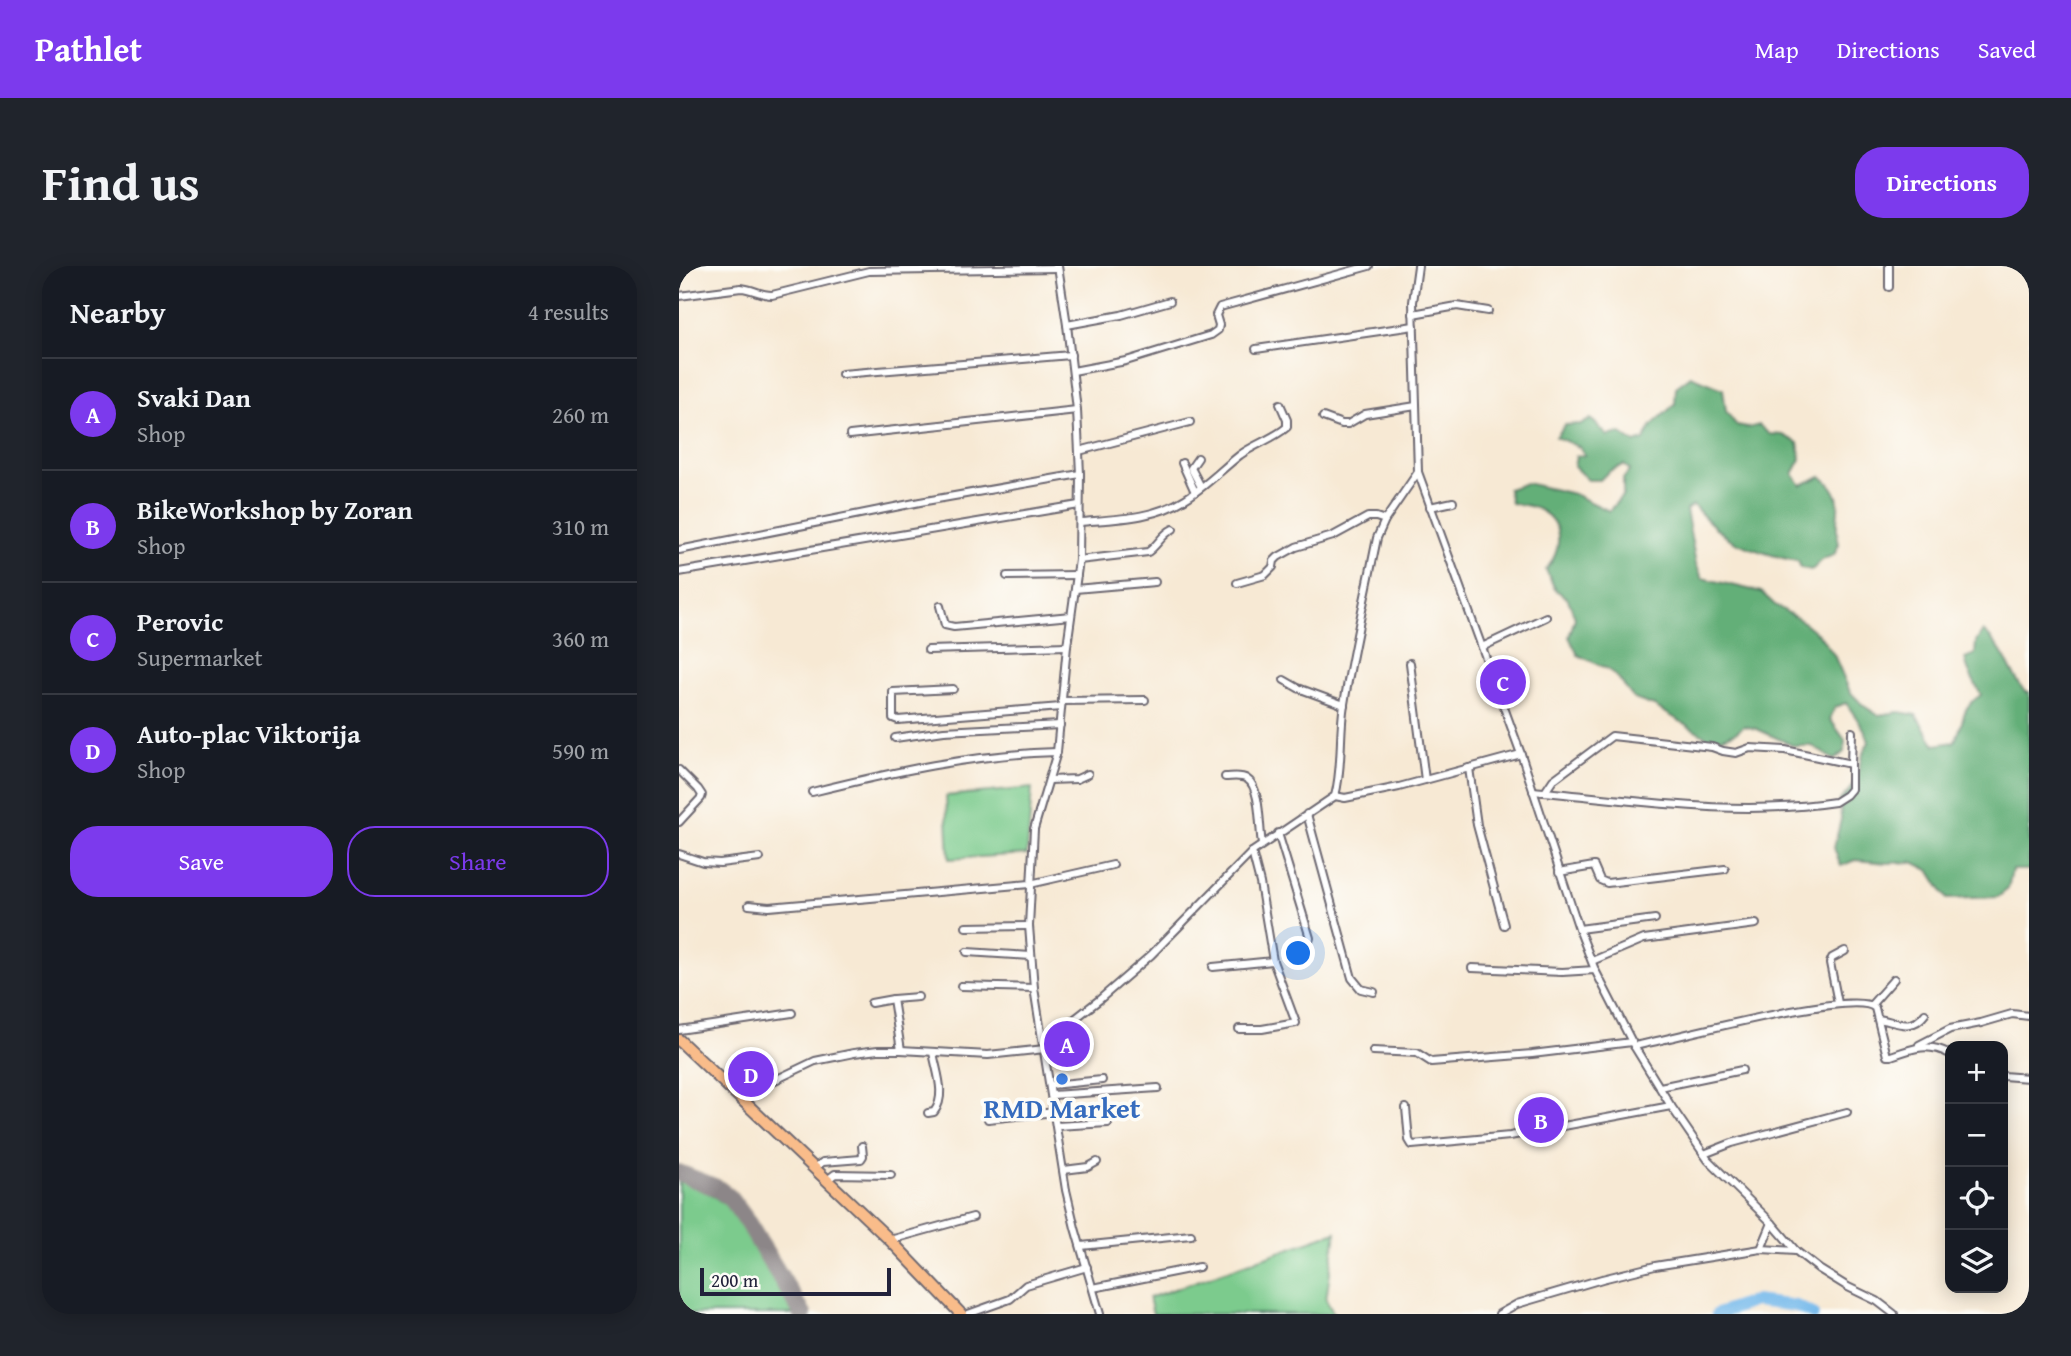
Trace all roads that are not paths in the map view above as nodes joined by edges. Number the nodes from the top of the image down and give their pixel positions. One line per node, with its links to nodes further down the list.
1 (1369, 266): 14 (street)
2 (1419, 266): 9 (street)
3 (1889, 266): 5 (street)
4 (1058, 267): 6 (street); 10 (street)
5 (1889, 287)
6 (679, 296)
7 (1170, 301): 10 (street)
8 (1488, 311): 9 (street)
9 (1413, 314): 11 (street)
10 (1067, 325): 13 (street)
11 (1414, 326): 12 (street); 17 (street)
12 (1256, 349)
13 (1071, 355): 14 (street); 15 (street)
14 (1073, 371): 18 (street)
15 (842, 374)
16 (1280, 404): 27 (street)
17 (1416, 406): 19 (street); 25 (street)
18 (1077, 410): 21 (street); 22 (street)
19 (1323, 417)
20 (1190, 422): 22 (street)
21 (850, 435)
22 (1079, 451): 26 (street)
23 (1198, 458): 27 (street)
24 (1182, 463): 27 (street)
25 (1418, 472): 30 (street); 31 (street)
26 (1080, 474): 29 (street); 34 (street)
27 (1198, 490): 32 (street)
28 (1453, 502): 30 (street)
29 (1079, 505): 32 (street); 36 (street)
30 (1430, 507): 46 (street)
31 (1385, 520): 40 (street); 53 (street)
32 (1080, 522): 35 (street)
33 (1173, 529): 35 (street)
34 (679, 550)
35 (1079, 560): 37 (street)
36 (679, 572)
37 (1076, 575): 38 (street); 41 (street)
38 (1007, 576)
39 (1155, 582): 41 (street)
40 (1237, 583)
41 (1075, 589): 43 (street)
42 (940, 606): 43 (street)
43 (1071, 616): 45 (street)
44 (1546, 617): 46 (street)
45 (1067, 646): 47 (street); 52 (street)
46 (1482, 647): 60 (street)
47 (928, 650)
48 (1410, 663): 67 (street)
49 (1284, 680): 53 (street)
50 (953, 689): 54 (street)
51 (1145, 700): 52 (street)
52 (1062, 704): 54 (street); 55 (street)
53 (1344, 705): 71 (street)
54 (946, 716): 56 (street)
55 (1060, 725): 56 (street); 59 (street)
56 (944, 732): 58 (street)
57 (1852, 732): 61 (street)
58 (895, 738)
59 (1056, 752): 66 (street); 69 (street)
60 (1521, 754): 62 (street); 68 (street)
61 (1851, 764): 70 (street); 70 (street)
62 (1469, 768): 67 (street); 86 (street)
63 (679, 770): 73 (street)
64 (1088, 774): 66 (street)
65 (1225, 777): 75 (street)
66 (1049, 780): 82 (street)
67 (1425, 780): 71 (street)
68 (1533, 791): 70 (street); 81 (street)
69 (812, 792)
70 (1545, 792)
71 (1335, 796): 72 (street)
72 (1307, 814): 74 (street); 102 (street)
73 (679, 822)
74 (1278, 833): 75 (street); 90 (street)
75 (1262, 844): 76 (street)
76 (1252, 852): 94 (street); 116 (street)
77 (679, 854): 78 (street)
78 (760, 858)
79 (1114, 865): 82 (street)
80 (1725, 869): 81 (street)
81 (1559, 872): 89 (street)
82 (1030, 884): 83 (street); 87 (street)
83 (749, 905)
84 (1655, 919): 89 (street)
85 (1756, 924): 95 (street)
86 (1504, 925)
87 (1029, 926): 88 (street); 93 (street)
88 (966, 927)
89 (1579, 929): 95 (street)
90 (1287, 947)
91 (1845, 951): 106 (street)
92 (967, 953): 93 (street)
93 (1031, 956): 101 (street)
94 (1273, 961): 96 (street); 112 (street)
95 (1591, 961): 98 (street)
96 (1213, 967)
97 (1472, 968): 98 (street)
98 (1595, 970): 115 (street)
99 (1894, 979): 107 (street)
100 (961, 986): 101 (street)
101 (1034, 988): 116 (street)
102 (1374, 992)
103 (918, 997): 104 (street)
104 (893, 999): 105 (street); 118 (street)
105 (871, 1003)
106 (1838, 1003): 107 (street); 115 (street)
107 (1872, 1004): 111 (street)
108 (792, 1013): 113 (street)
109 (1925, 1014): 111 (street)
110 (2029, 1016): 117 (street)
111 (1879, 1019): 117 (street)
112 (1239, 1029)
113 (679, 1030)
114 (679, 1040): 130 (main road)
115 (1633, 1044): 119 (street); 127 (street)
116 (1044, 1046): 121 (street); 126 (street)
117 (1918, 1046): 120 (street)
118 (901, 1051): 121 (street); 130 (street)
119 (1373, 1051)
120 (1945, 1051)
121 (933, 1052): 133 (street)
122 (1742, 1070): 127 (street)
123 (2008, 1076): 124 (street)
124 (2029, 1078)
125 (1101, 1080): 126 (street)
126 (1051, 1085): 129 (street)
127 (1660, 1087): 131 (street)
128 (1159, 1088): 129 (street)
129 (1052, 1095): 134 (street)
130 (742, 1100): 142 (main road)
131 (1671, 1106): 132 (street); 140 (street)
132 (1406, 1108)
133 (928, 1112)
134 (1055, 1112): 136 (street); 138 (street)
135 (1847, 1112): 140 (street)
136 (988, 1119)
137 (1108, 1123): 138 (street)
138 (1057, 1126): 143 (street)
139 (862, 1146): 142 (street)
140 (1704, 1154): 147 (street)
141 (1097, 1162): 143 (street)
142 (814, 1168): 145 (main road)
143 (1064, 1170): 150 (street)
144 (891, 1175): 145 (street)
145 (827, 1180): 149 (main road)
146 (973, 1217): 149 (street)
147 (1772, 1223): 151 (street); 152 (street)
148 (1191, 1235): 150 (street)
149 (890, 1240): 156 (main road)
150 (1081, 1246): 153 (street)
151 (1761, 1249): 152 (street); 159 (street)
152 (1796, 1251): 160 (street)
153 (1087, 1267): 155 (street); 157 (street)
154 (1199, 1267): 155 (street)
155 (1093, 1287): 158 (street)
156 (961, 1314)
157 (968, 1314)
158 (1100, 1314)
159 (1499, 1314)
160 (1894, 1314)

